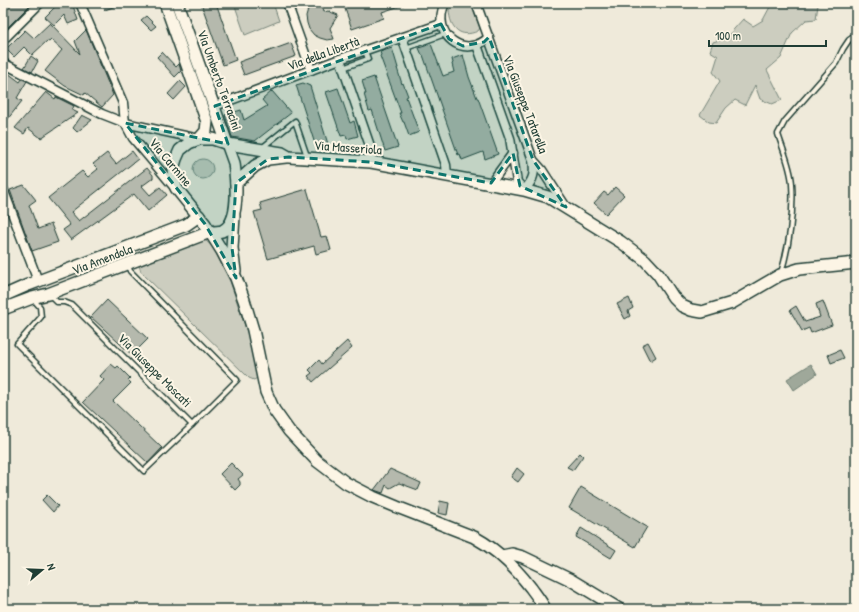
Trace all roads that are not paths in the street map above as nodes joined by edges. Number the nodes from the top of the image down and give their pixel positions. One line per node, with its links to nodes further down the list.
1 (40, 3): 13 (street)
2 (80, 3): 22 (street)
3 (165, 3): 23 (street, Via Umberto Terracini)
4 (178, 3): 21 (street, Via Umberto Terracini)
5 (287, 3): 20 (street)
6 (444, 3): 8 (street)
7 (476, 3): 12 (street, Via Giuseppe Tatarella)
8 (441, 24): 9 (street); 11 (street, Via della Libertà)
9 (445, 34): 14 (street); 15 (lane)
10 (856, 34): 44 (lane)
11 (402, 37): 15 (street); 16 (street, Via della Libertà)
12 (489, 38): 14 (street); 24 (street, Via Giuseppe Tatarella)
13 (3, 40)
14 (477, 45): 27 (street)
15 (405, 48): 32 (street)
16 (365, 51): 17 (street, Via della Libertà); 19 (lane)
17 (340, 60): 19 (street); 20 (street, Via della Libertà)
18 (3, 63): 22 (street)
19 (342, 68): 31 (street)
20 (311, 70): 21 (street, Via della Libertà)
21 (215, 106): 25 (street, Via Umberto Terracini)
22 (125, 123): 23 (street, Via Masseriola); 35 (street, Via Carmine)
23 (199, 139): 25 (street, Via Masseriola); 35 (street)
24 (526, 141): 27 (street); 30 (street, Via Giuseppe Tatarella)
25 (228, 144): 26 (street, Via Masseriola); 33 (street)
26 (261, 149): 28 (street, Via Masseriola); 29 (lane)
27 (512, 149): 34 (street); 37 (street)
28 (289, 157): 29 (street, Via Masseriola); 33 (street)
29 (308, 158): 31 (street, Via Masseriola)
30 (533, 160): 37 (street); 38 (street, Via Giuseppe Tatarella)
31 (372, 162): 32 (street, Via Masseriola)
32 (447, 174): 34 (street, Via Masseriola)
33 (236, 183): 39 (street)
34 (491, 183): 37 (street, Via Masseriola)
35 (176, 188): 40 (street, Via Carmine)
36 (3, 189): 46 (street)
37 (524, 190): 38 (street, Via Masseriola)
38 (566, 207): 44 (street, Via Masseriola)
39 (234, 213): 41 (street); 45 (street)
40 (199, 216): 41 (street, Via Carmine); 46 (street, Via Amendola)
41 (210, 232): 43 (street, Via Amendola); 45 (street, Via Carmine)
42 (856, 263): 44 (street, Via Masseriola)
43 (128, 264): 47 (street, Via Amendola); 51 (lane)
44 (780, 275)
45 (236, 278): 52 (street)
46 (38, 281): 48 (street, Via Amendola)
47 (48, 294): 49 (street, Via Amendola); 51 (lane, Via Giuseppe Moscati)
48 (3, 296)
49 (32, 298): 50 (street, Via Amendola); 51 (lane, Via Giuseppe Moscati)
50 (3, 310)
51 (192, 425)
52 (502, 556): 53 (street); 54 (street)
53 (545, 609)
54 (619, 609)

